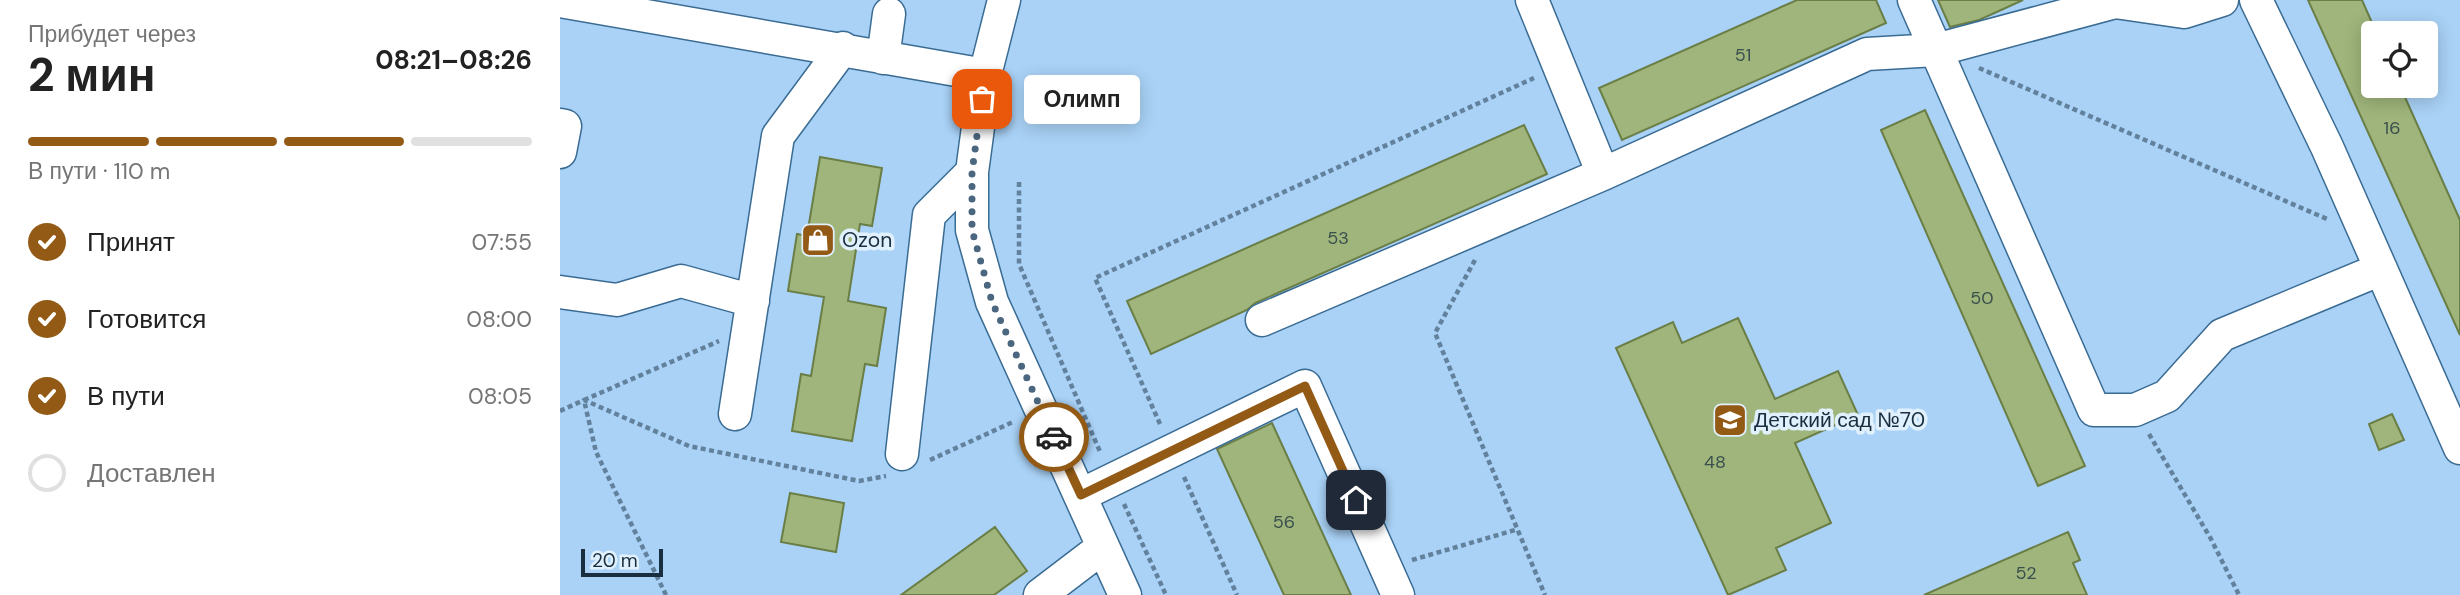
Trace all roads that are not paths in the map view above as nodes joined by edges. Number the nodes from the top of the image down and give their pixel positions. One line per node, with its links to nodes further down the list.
1 (1004, 0): 11 (street)
2 (1532, 0): 15 (street)
3 (1914, 0): 9 (street)
4 (2222, 0): 9 (street)
5 (2256, 0): 16 (street)
6 (560, 1): 8 (street)
7 (889, 14): 10 (street)
8 (844, 48): 10 (street); 18 (street)
9 (1936, 50): 15 (street); 16 (street)
10 (883, 58): 11 (street)
11 (985, 75): 14 (street)
12 (560, 125): 13 (street)
13 (560, 152)
14 (972, 172): 22 (street); 23 (street)
15 (1603, 174): 19 (street)
16 (2381, 269): 21 (street)
17 (560, 292): 18 (street)
18 (750, 314): 20 (street)
19 (1262, 320)
20 (735, 414)
21 (2460, 448)
22 (909, 463)
23 (1081, 495): 24 (street); 25 (street)
24 (1103, 547): 26 (street); 27 (street)
25 (1392, 582)
26 (1040, 595)
27 (1125, 595)

